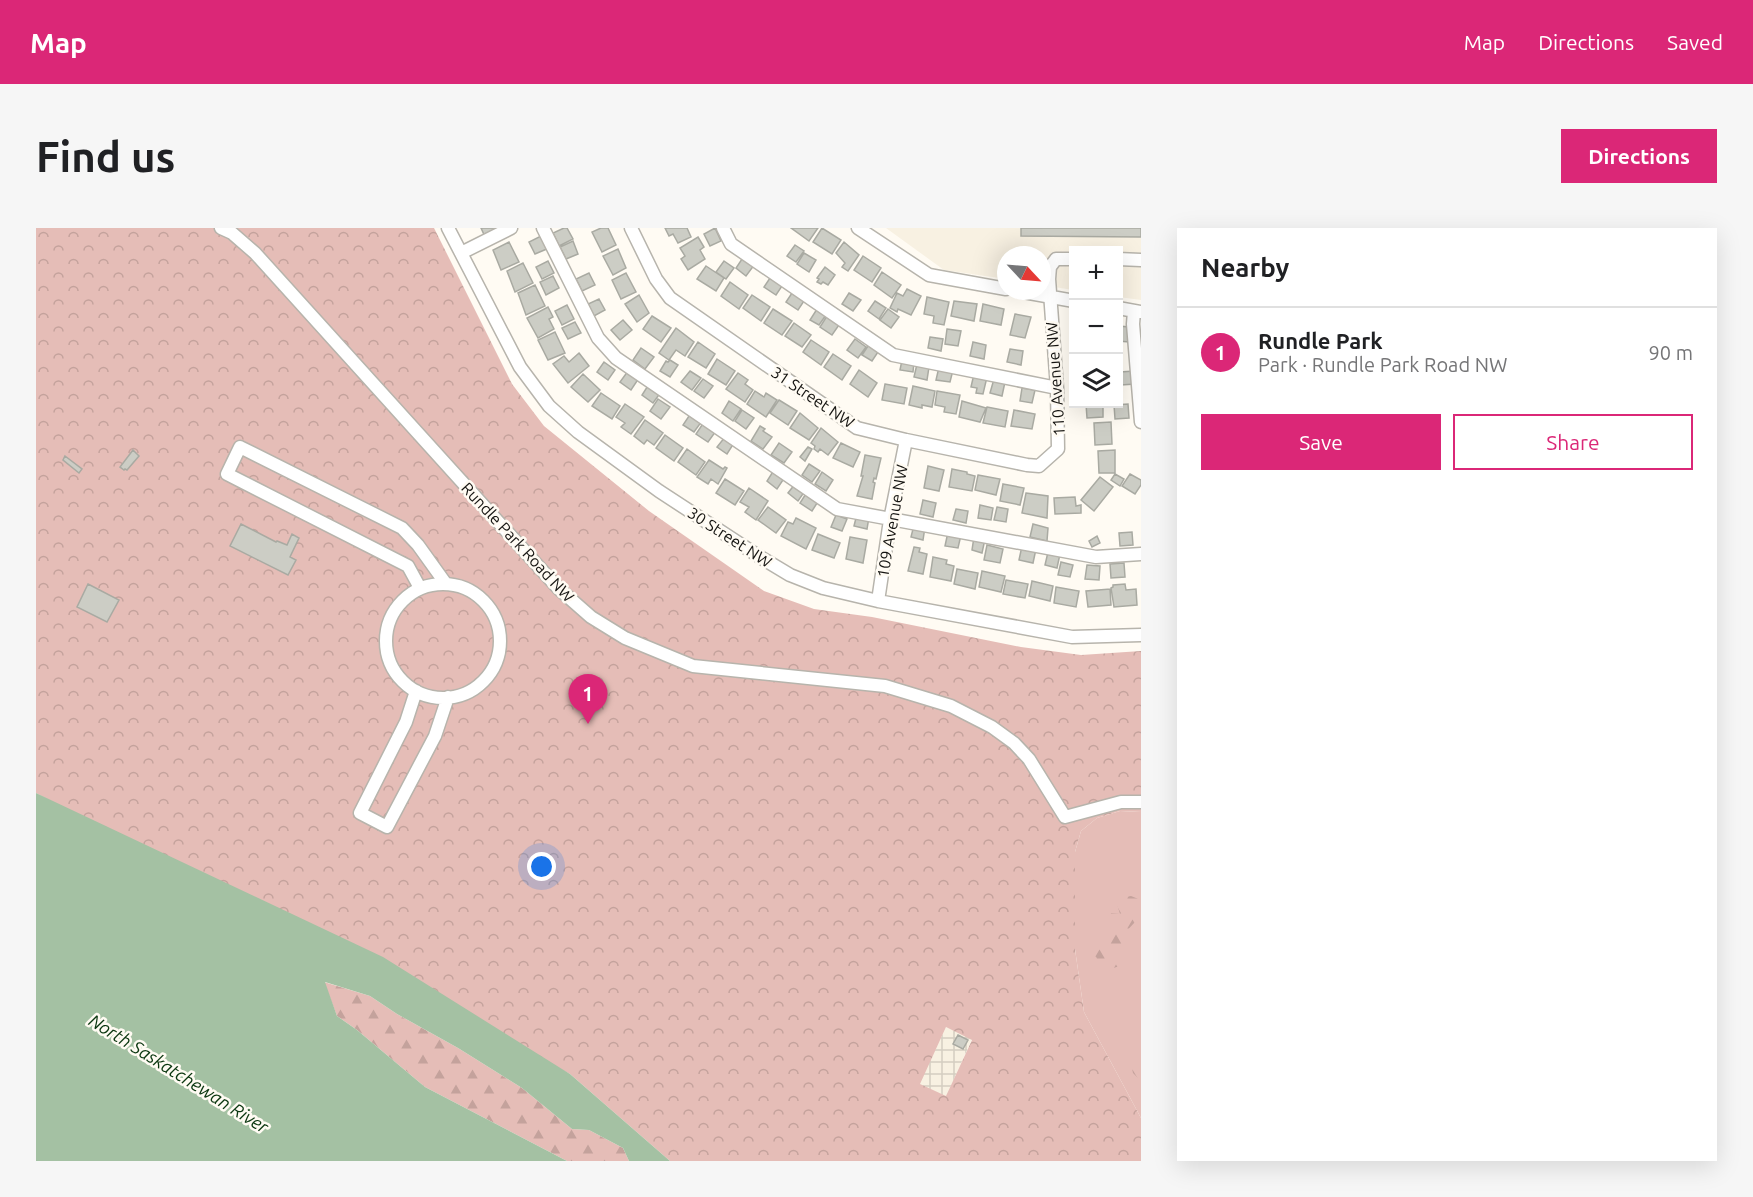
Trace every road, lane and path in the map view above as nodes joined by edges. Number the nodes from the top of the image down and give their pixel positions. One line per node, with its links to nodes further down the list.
1 (221, 228): 31 (street, Rundle Park Road NW)
2 (448, 228): 8 (street, 30 Street NW)
3 (511, 228): 8 (street)
4 (543, 228): 23 (street)
5 (631, 228): 21 (street, 31 Street NW)
6 (723, 228): 19 (street)
7 (858, 228): 13 (street)
8 (460, 253): 27 (street, 30 Street NW)
9 (1069, 259): 12 (street, 110 Avenue NW)
10 (1123, 260): 11 (street)
11 (1141, 260)
12 (1051, 266)
13 (997, 287)
14 (1051, 296): 16 (street)
15 (1049, 300): 19 (street, 110 Avenue NW)
16 (1069, 300)
17 (1123, 309): 18 (street)
18 (1138, 312): 20 (street)
19 (1057, 388): 22 (street, 110 Avenue NW)
20 (1141, 422)
21 (906, 441): 22 (street, 31 Street NW); 23 (street, 109 Avenue NW)
22 (1050, 457)
23 (891, 520): 24 (street); 27 (street, 109 Avenue NW)
24 (1141, 554)
25 (446, 584): 26 (street); 26 (street); 30 (street)
26 (420, 588): 29 (street)
27 (878, 601): 28 (street, 30 Street NW)
28 (1141, 634)
29 (416, 691): 30 (street); 30 (street)
30 (448, 697)
31 (1141, 802)

